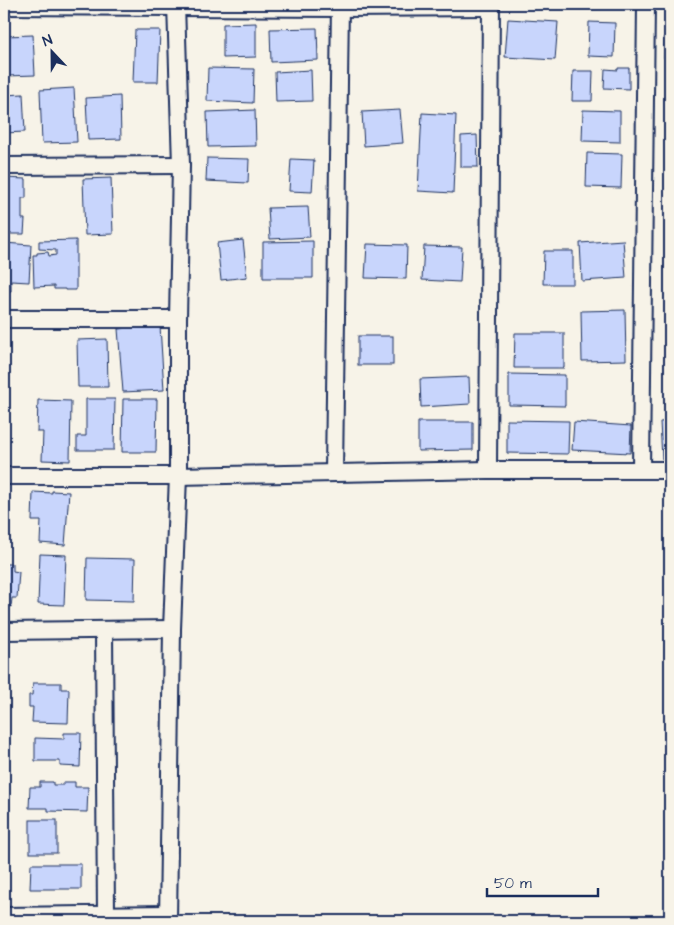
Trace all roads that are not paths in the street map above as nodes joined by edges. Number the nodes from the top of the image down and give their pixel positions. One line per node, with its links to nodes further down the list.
1 (646, 4): 11 (street)
2 (491, 5): 5 (street); 10 (street)
3 (4, 6): 4 (street)
4 (176, 6): 5 (street); 6 (street)
5 (340, 6): 13 (street)
6 (181, 165): 7 (street); 9 (street)
7 (4, 166)
8 (4, 319): 9 (street)
9 (178, 319): 15 (street)
10 (488, 470): 11 (street); 13 (street)
11 (641, 470): 12 (street)
12 (670, 470)
13 (334, 473): 15 (street)
14 (4, 476): 15 (street)
15 (178, 476): 17 (street)
16 (104, 630): 17 (street); 18 (street); 19 (street)
17 (172, 630): 21 (street)
18 (4, 631)
19 (106, 915): 20 (street); 21 (street)
20 (4, 916)
21 (168, 917)

